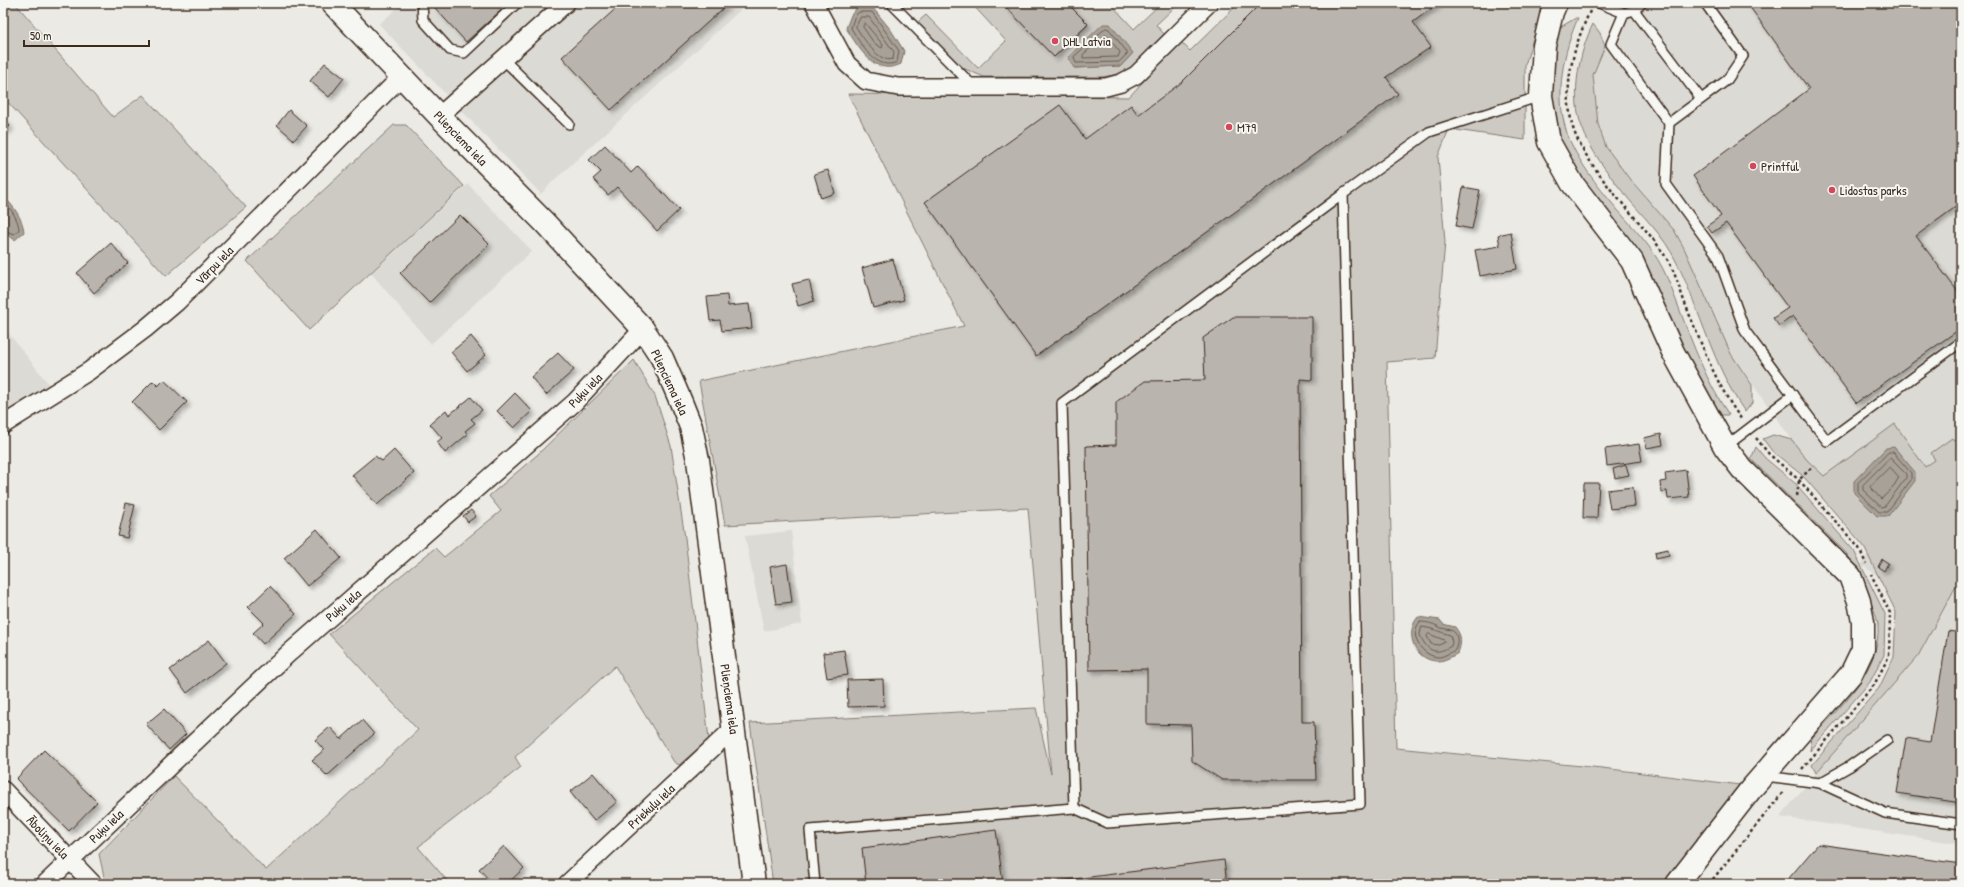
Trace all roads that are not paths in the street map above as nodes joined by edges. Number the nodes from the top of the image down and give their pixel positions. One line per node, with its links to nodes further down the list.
1 (332, 3): 15 (street, Plieņciema iela)
2 (422, 3): 3 (lane)
3 (517, 3)
4 (566, 3): 14 (street)
5 (814, 3): 16 (street)
6 (891, 3): 16 (lane)
7 (1209, 3): 16 (street)
8 (1556, 3): 17 (street)
9 (1599, 3): 13 (lane)
10 (1642, 3): 12 (lane)
11 (1705, 3): 18 (lane)
12 (1634, 10): 13 (lane); 18 (lane)
13 (1624, 13): 20 (lane)
14 (503, 59): 19 (street); 21 (lane)
15 (402, 76): 19 (street, Plieņciema iela); 26 (street, Vārpu iela)
16 (974, 86)
17 (1541, 96): 22 (lane); 27 (street)
18 (1701, 99): 20 (lane)
19 (439, 116): 23 (street, Plieņciema iela)
20 (1668, 123): 25 (lane)
21 (569, 124)
22 (1343, 194): 33 (lane); 33 (lane)
23 (643, 329): 28 (street, Plieņciema iela); 35 (street, Puķu iela)
24 (1961, 342): 25 (lane)
25 (1793, 395): 27 (lane)
26 (3, 425)
27 (1725, 447): 30 (street)
28 (734, 728): 38 (street, Priekuļu iela); 39 (street, Plieņciema iela)
29 (1887, 740): 31 (lane)
30 (1764, 776): 31 (lane); 41 (street)
31 (1820, 783): 34 (lane)
32 (3, 790): 35 (street, Āboliņu iela)
33 (1074, 808): 40 (lane)
34 (1961, 824)
35 (71, 860): 36 (street, Puķu iela); 37 (street, Āboliņu iela)
36 (45, 884)
37 (93, 884)
38 (567, 884)
39 (754, 884)
40 (815, 884)
41 (1677, 884)

